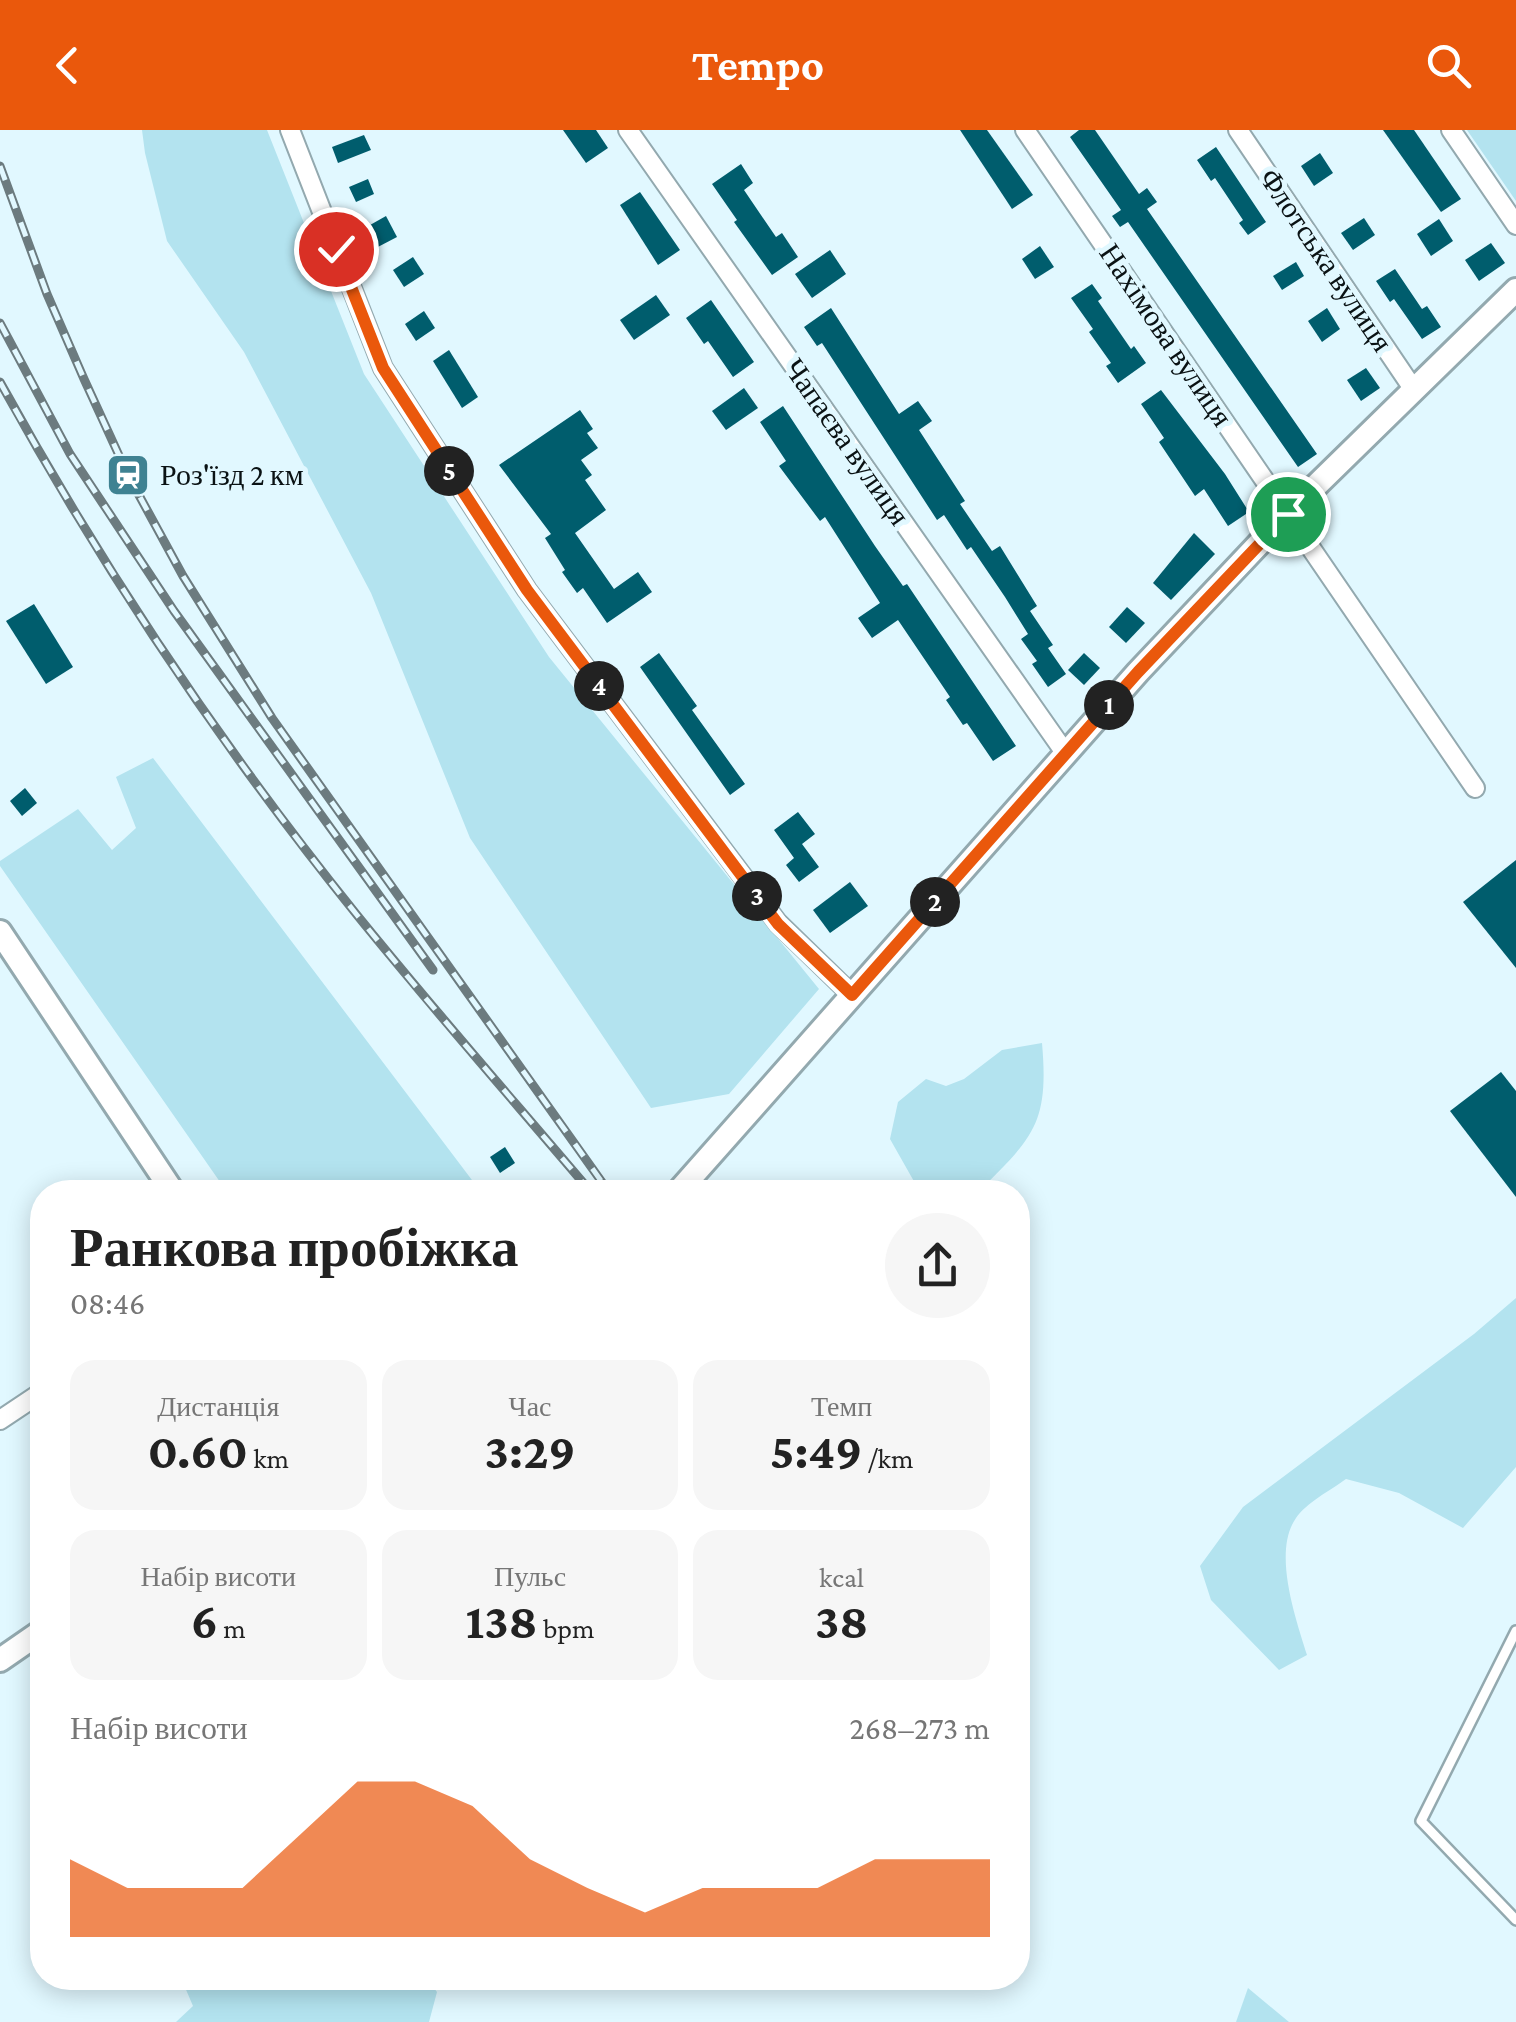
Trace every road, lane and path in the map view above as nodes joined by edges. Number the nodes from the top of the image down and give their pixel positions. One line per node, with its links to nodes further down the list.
1 (290, 130): 13 (street)
2 (628, 130): 10 (street, Чапаєва вулиця)
3 (1025, 130): 9 (street, Нахімова вулиця)
4 (1238, 130): 8 (street, Флотська вулиця)
5 (1452, 130): 6 (street)
6 (1516, 225)
7 (1516, 290): 8 (main road)
8 (1414, 390): 9 (main road)
9 (1288, 514): 10 (main road); 11 (street, Нахімова вулиця)
10 (1066, 754): 13 (main road)
11 (1474, 788)
12 (0, 932): 14 (main road)
13 (852, 995): 15 (main road)
14 (165, 1180)
15 (689, 1180)
16 (30, 1400): 17 (street)
17 (0, 1420)
18 (1516, 1631): 21 (lane)
19 (30, 1639): 20 (main road)
20 (0, 1660)
21 (1516, 1920)

